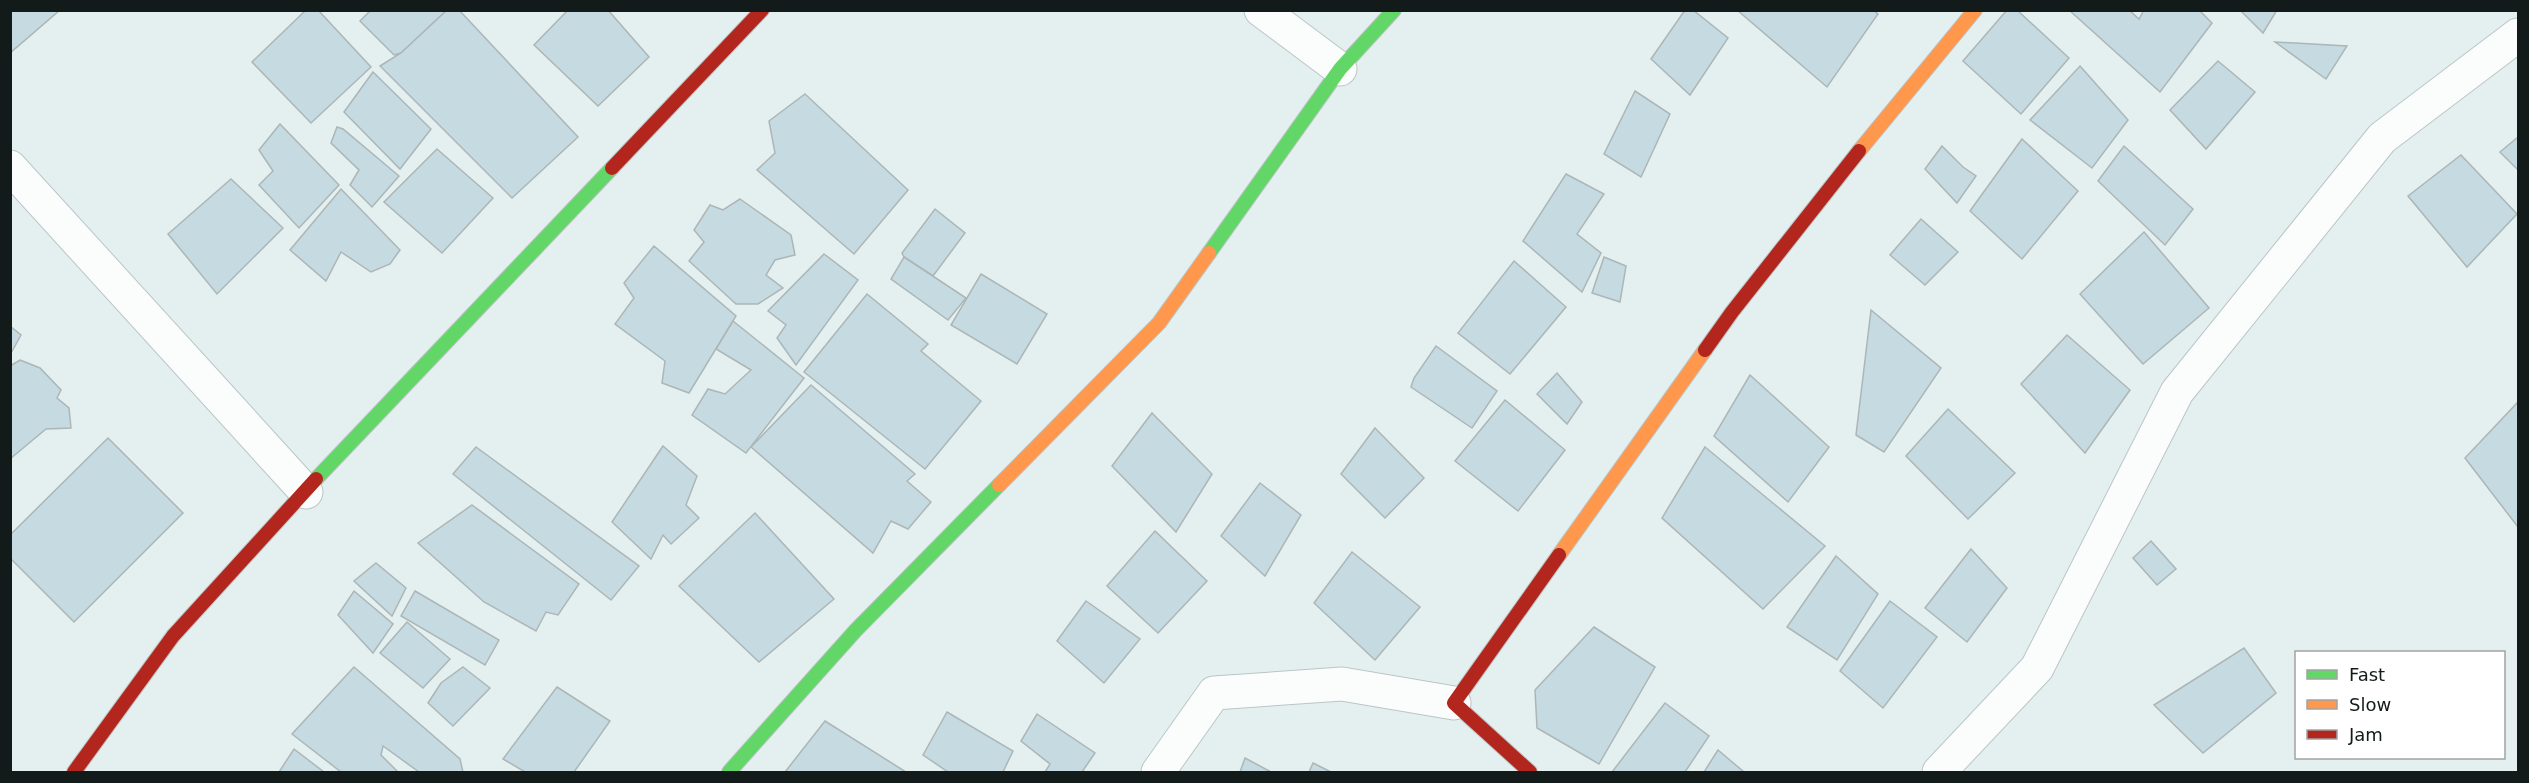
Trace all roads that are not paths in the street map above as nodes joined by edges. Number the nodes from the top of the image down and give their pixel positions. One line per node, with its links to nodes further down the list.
1 (762, 10): 8 (street)
2 (1261, 10): 6 (street)
3 (1394, 10): 6 (street)
4 (1975, 10): 9 (street)
5 (2518, 35): 14 (street)
6 (1340, 69): 11 (street)
7 (10, 166): 8 (street)
8 (306, 492): 10 (street)
9 (1454, 703): 12 (street); 13 (street)
10 (74, 772)
11 (729, 772)
12 (1158, 772)
13 (1530, 772)
14 (1939, 772)

